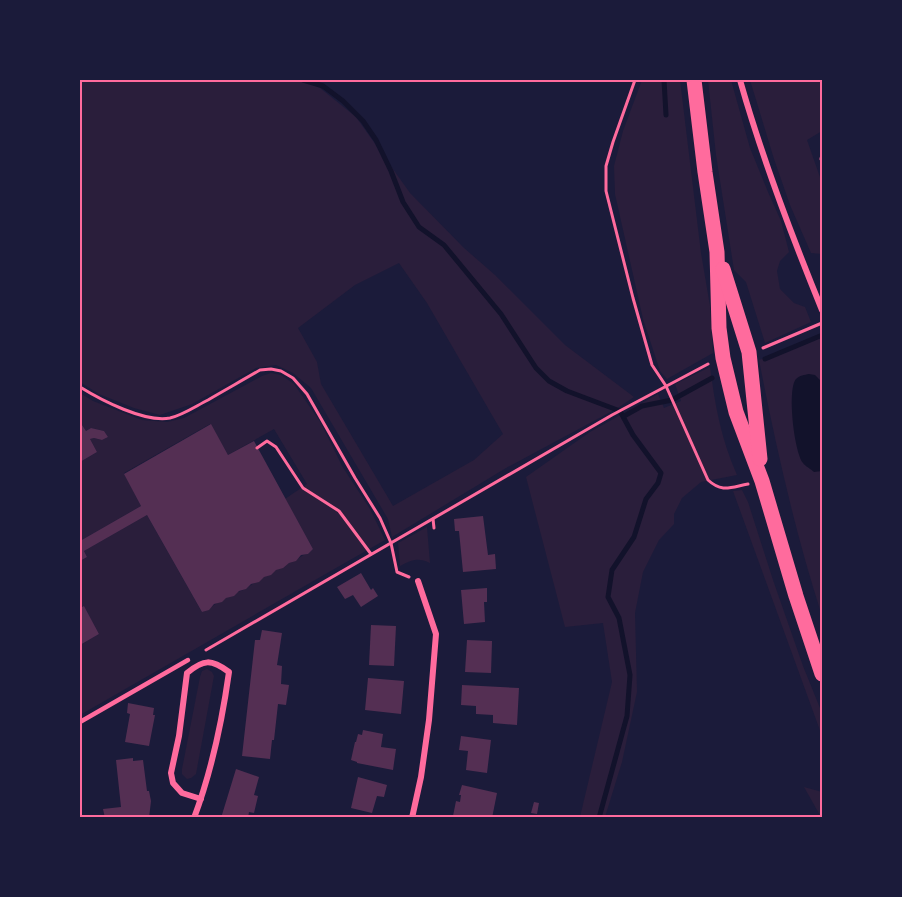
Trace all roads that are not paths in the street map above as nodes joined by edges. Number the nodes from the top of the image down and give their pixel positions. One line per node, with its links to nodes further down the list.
1 (694, 80): 3 (main road)
2 (740, 80): 4 (street)
3 (717, 252): 5 (main road); 5 (main road)
4 (822, 310)
5 (762, 481): 8 (main road)
6 (418, 581): 12 (street)
7 (189, 660): 9 (lane)
8 (822, 674)
9 (80, 722)
10 (201, 799): 10 (street); 11 (street)
11 (194, 818)
12 (412, 818)

